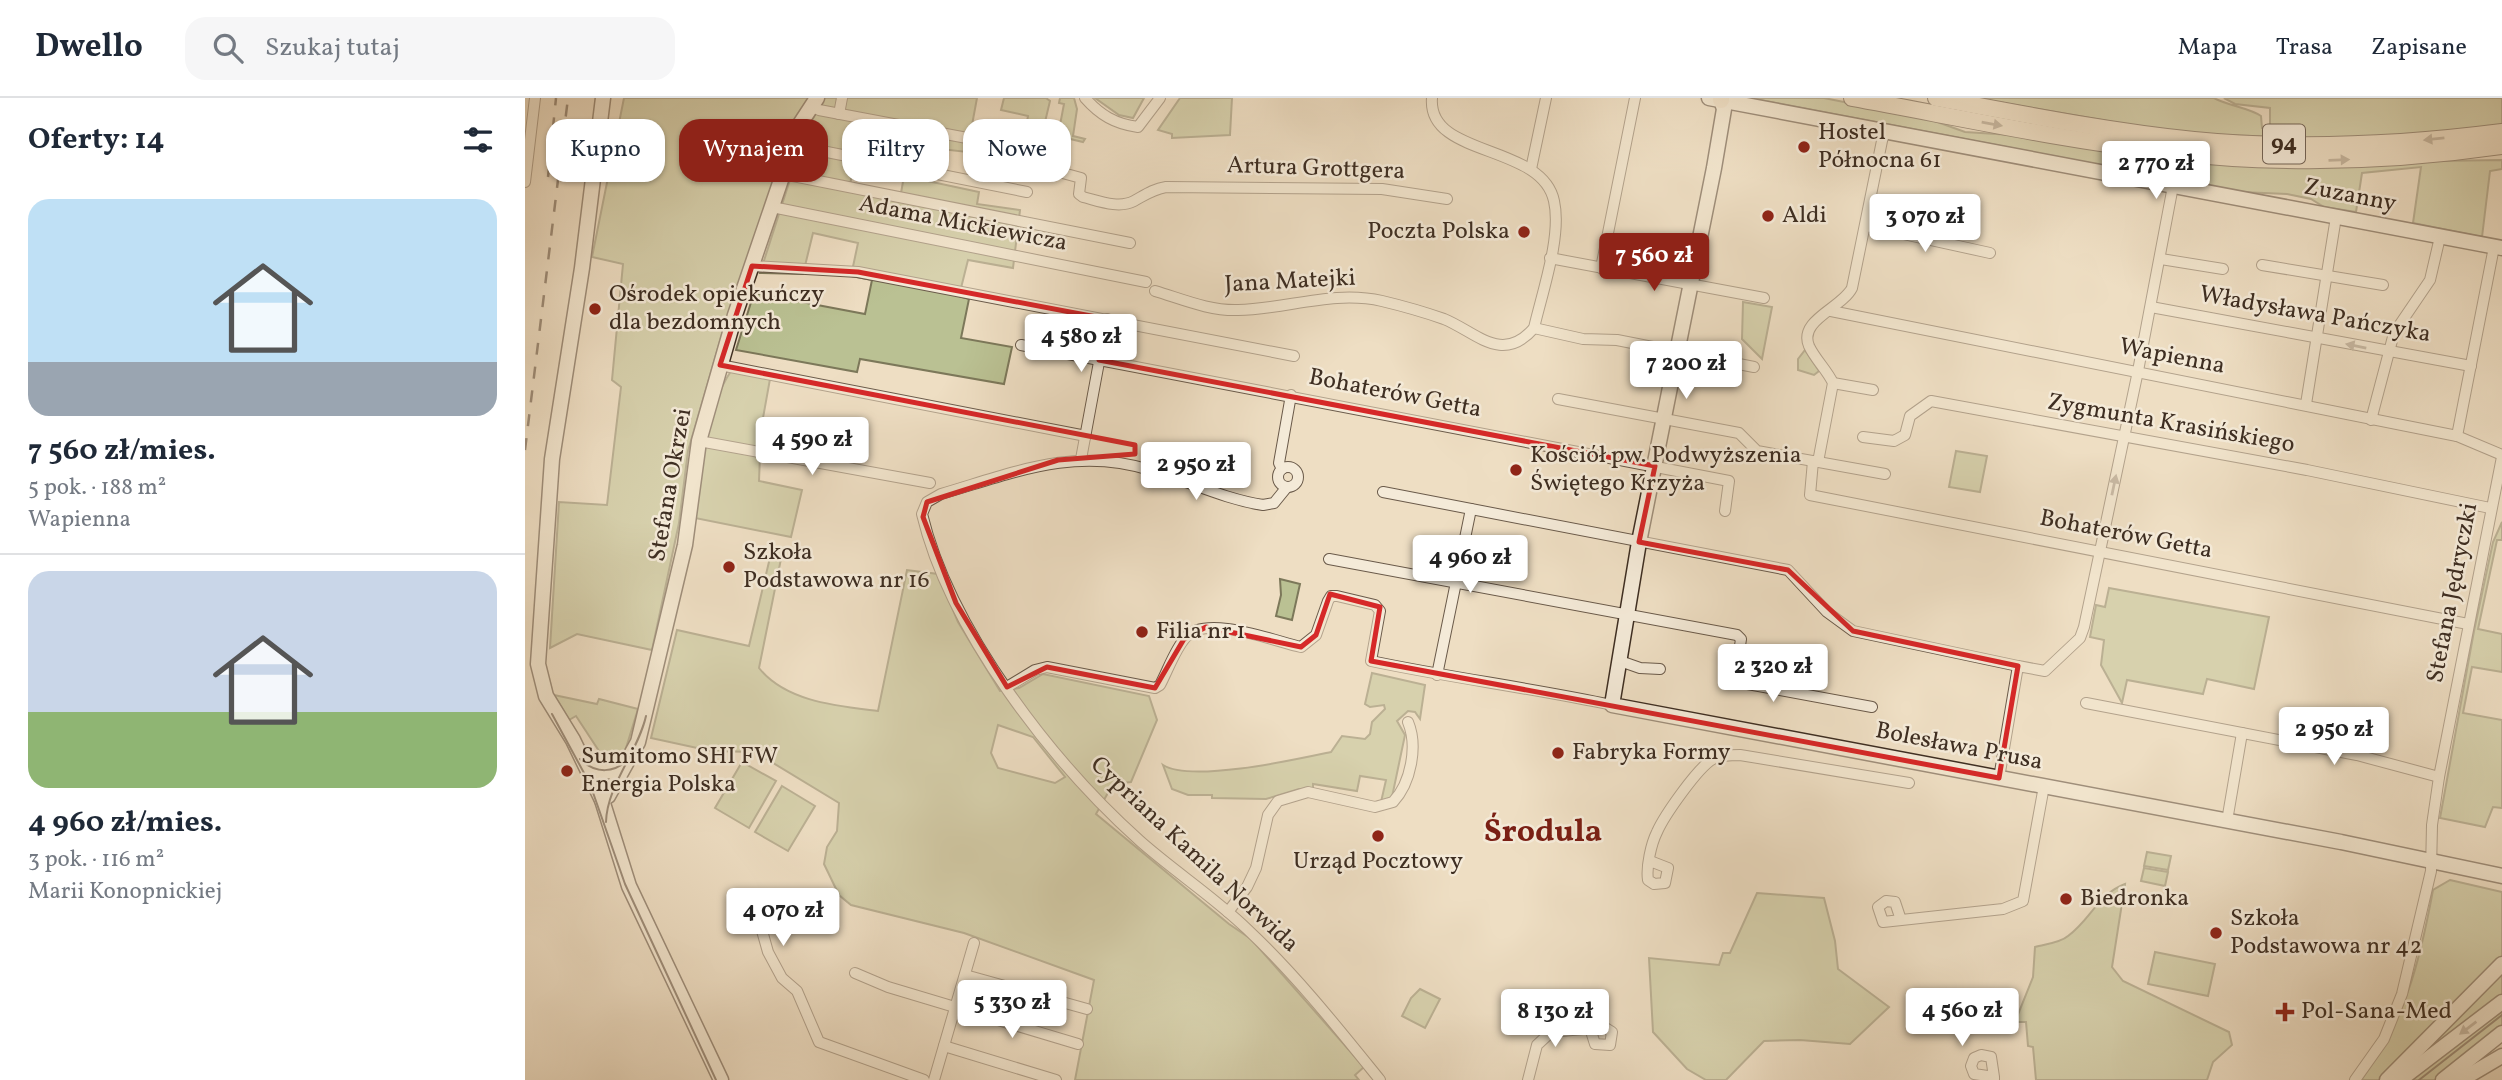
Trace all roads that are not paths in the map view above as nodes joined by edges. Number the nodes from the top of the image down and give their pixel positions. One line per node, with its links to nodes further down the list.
1 (535, 98): 22 (street)
2 (603, 98): 101 (street)
3 (842, 98): 13 (street)
4 (1085, 98): 5 (street)
5 (1160, 98)
6 (1432, 98): 21 (street)
7 (1546, 98): 21 (street)
8 (1635, 98): 39 (street)
9 (1852, 98): 20 (main road, 94, one-way to 20)
10 (1936, 98): 16 (main road, 94, one-way to 10)
11 (1716, 99): 15 (street, Zuzanny); 43 (street)
12 (814, 102): 13 (street); 14 (street, Stefana Okrzei)
13 (839, 114): 27 (street, Artura Grottgera)
14 (805, 119)
15 (1884, 131): 25 (street, Zuzanny); 30 (street)
16 (2502, 132)
17 (2502, 146): 20 (main road, 94)
18 (828, 152): 26 (street)
19 (2502, 152): 20 (main road)
20 (2453, 153)
21 (1531, 169): 35 (street)
22 (525, 182)
23 (780, 182): 28 (street, Stefana Okrzei)
24 (823, 182): 32 (street)
25 (2173, 186): 29 (street, Zuzanny); 36 (street)
26 (1027, 192)
27 (1447, 199)
28 (772, 207): 38 (street, Stefana Okrzei); 42 (street, Adama Mickiewicza)
29 (2336, 217): 31 (street, Zuzanny); 41 (street)
30 (1867, 226): 34 (street); 48 (street)
31 (2440, 237): 33 (street, Zuzanny); 54 (street)
32 (1130, 243)
33 (2498, 247): 58 (street)
34 (1990, 253)
35 (1550, 258): 39 (street); 50 (street)
36 (2161, 259): 40 (street); 47 (street)
37 (2262, 265): 41 (street)
38 (752, 266): 49 (street); 57 (street, Stefana Okrzei)
39 (1601, 268): 43 (street)
40 (2223, 269)
41 (2326, 276): 44 (street); 51 (street)
42 (1146, 282)
43 (1691, 285): 46 (street); 53 (street)
44 (2383, 285)
45 (1155, 291): 50 (street, Jana Matejki)
46 (1764, 298)
47 (2151, 307): 51 (street, Władysława Pańczyka); 60 (street)
48 (1831, 311): 60 (street, Wapienna); 61 (street)
49 (1108, 319): 55 (street); 56 (street)
50 (1534, 328): 53 (street)
51 (2316, 338): 54 (street, Władysława Pańczyka, one-way to 51); 65 (street)
52 (1021, 345): 56 (street, Bohaterów Getta)
53 (1678, 351): 59 (street); 66 (street)
54 (2387, 352): 58 (street, Władysława Pańczyka); 67 (street)
55 (1294, 356)
56 (1099, 360): 63 (street, Bohaterów Getta); 68 (street)
57 (720, 365): 68 (street); 72 (street, Stefana Okrzei)
58 (2471, 366): 69 (street)
59 (1754, 367)
60 (2139, 371): 65 (street, Wapienna); 71 (street)
61 (1833, 383): 62 (street); 75 (street)
62 (1873, 390)
63 (1291, 395): 76 (street, Bohaterów Getta); 77 (street)
64 (1558, 399): 66 (street)
65 (2306, 404): 67 (street, Wapienna)
66 (1665, 420): 75 (street); 76 (street)
67 (2371, 420): 69 (street, Wapienna)
68 (1086, 436): 74 (street)
69 (2458, 436): 73 (street, Wapienna)
70 (1863, 437): 71 (street, Zygmunta Krasińskiego)
71 (2124, 439): 82 (street, Zygmunta Krasińskiego); 86 (street, one-way to 71)
72 (699, 441): 79 (street); 102 (street, Stefana Okrzei)
73 (2502, 456): 82 (street, Stefana Jędryczki)
74 (1081, 459): 80 (street); 95 (street, Cypriana Kamila Norwida)
75 (1815, 462): 78 (street); 86 (street, Bohaterów Getta)
76 (1655, 466): 84 (street, Bohaterów Getta); 85 (street)
77 (1282, 469): 80 (street); 80 (street)
78 (1885, 474)
79 (930, 483)
80 (1287, 487)
81 (1383, 492): 83 (street)
82 (2490, 508): 90 (street, Stefana Jędryczki)
83 (1471, 509): 85 (street); 88 (street)
84 (1725, 511)
85 (1639, 542): 89 (street); 92 (street)
86 (2101, 551): 90 (street, Bohaterów Getta); 92 (street)
87 (1329, 559): 88 (street)
88 (1456, 583): 89 (street); 94 (street)
89 (1627, 615): 91 (street); 98 (street)
90 (2468, 624): 103 (street, Stefana Jędryczki)
91 (1620, 661): 93 (street); 97 (street)
92 (2018, 666): 104 (street)
93 (1660, 669)
94 (1437, 676): 95 (street, Bolesława Prusa); 97 (street, Bolesława Prusa)
95 (1007, 687): 113 (street, Cypriana Kamila Norwida)
96 (2086, 703): 100 (street)
97 (1612, 705): 104 (street, Bolesława Prusa)
98 (1872, 707)
99 (1408, 722): 113 (street)
100 (2242, 733): 103 (street); 108 (street)
101 (586, 765): 102 (street); 107 (street)
102 (622, 770): 107 (street, Stefana Okrzei)
103 (2439, 777): 110 (street, Stefana Jędryczki)
104 (2000, 778): 106 (street, Bolesława Prusa)
105 (1909, 783): 109 (street)
106 (2044, 786): 108 (street, Bolesława Prusa); 114 (street)
107 (602, 800): 129 (street)
108 (2227, 821): 110 (street, Bolesława Prusa)
109 (1650, 861)
110 (2432, 861): 111 (street, Bolesława Prusa); 135 (street)
111 (2500, 876)
112 (745, 898): 130 (street)
113 (1228, 912): 133 (street, Cypriana Kamila Norwida)
114 (1901, 920)
115 (974, 943): 118 (street)
116 (2502, 964): 136 (street)
117 (855, 973): 120 (street)
118 (965, 975): 120 (street); 121 (street)
119 (2502, 1002): 137 (street, one-way to 137)
120 (955, 1008): 124 (street); 125 (street)
121 (1087, 1009)
122 (1590, 1028): 134 (street)
123 (2502, 1033): 138 (street)
124 (1078, 1044)
125 (944, 1046): 131 (street); 132 (street)
126 (2502, 1056): 139 (street)
127 (1973, 1077): 128 (street); 128 (street)
128 (1994, 1079)
129 (720, 1080)
130 (924, 1080)
131 (934, 1080)
132 (1056, 1080)
133 (1381, 1080)
134 (1528, 1080)
135 (2355, 1080)
136 (2387, 1080)
137 (2400, 1080)
138 (2443, 1080)
139 (2461, 1080)

